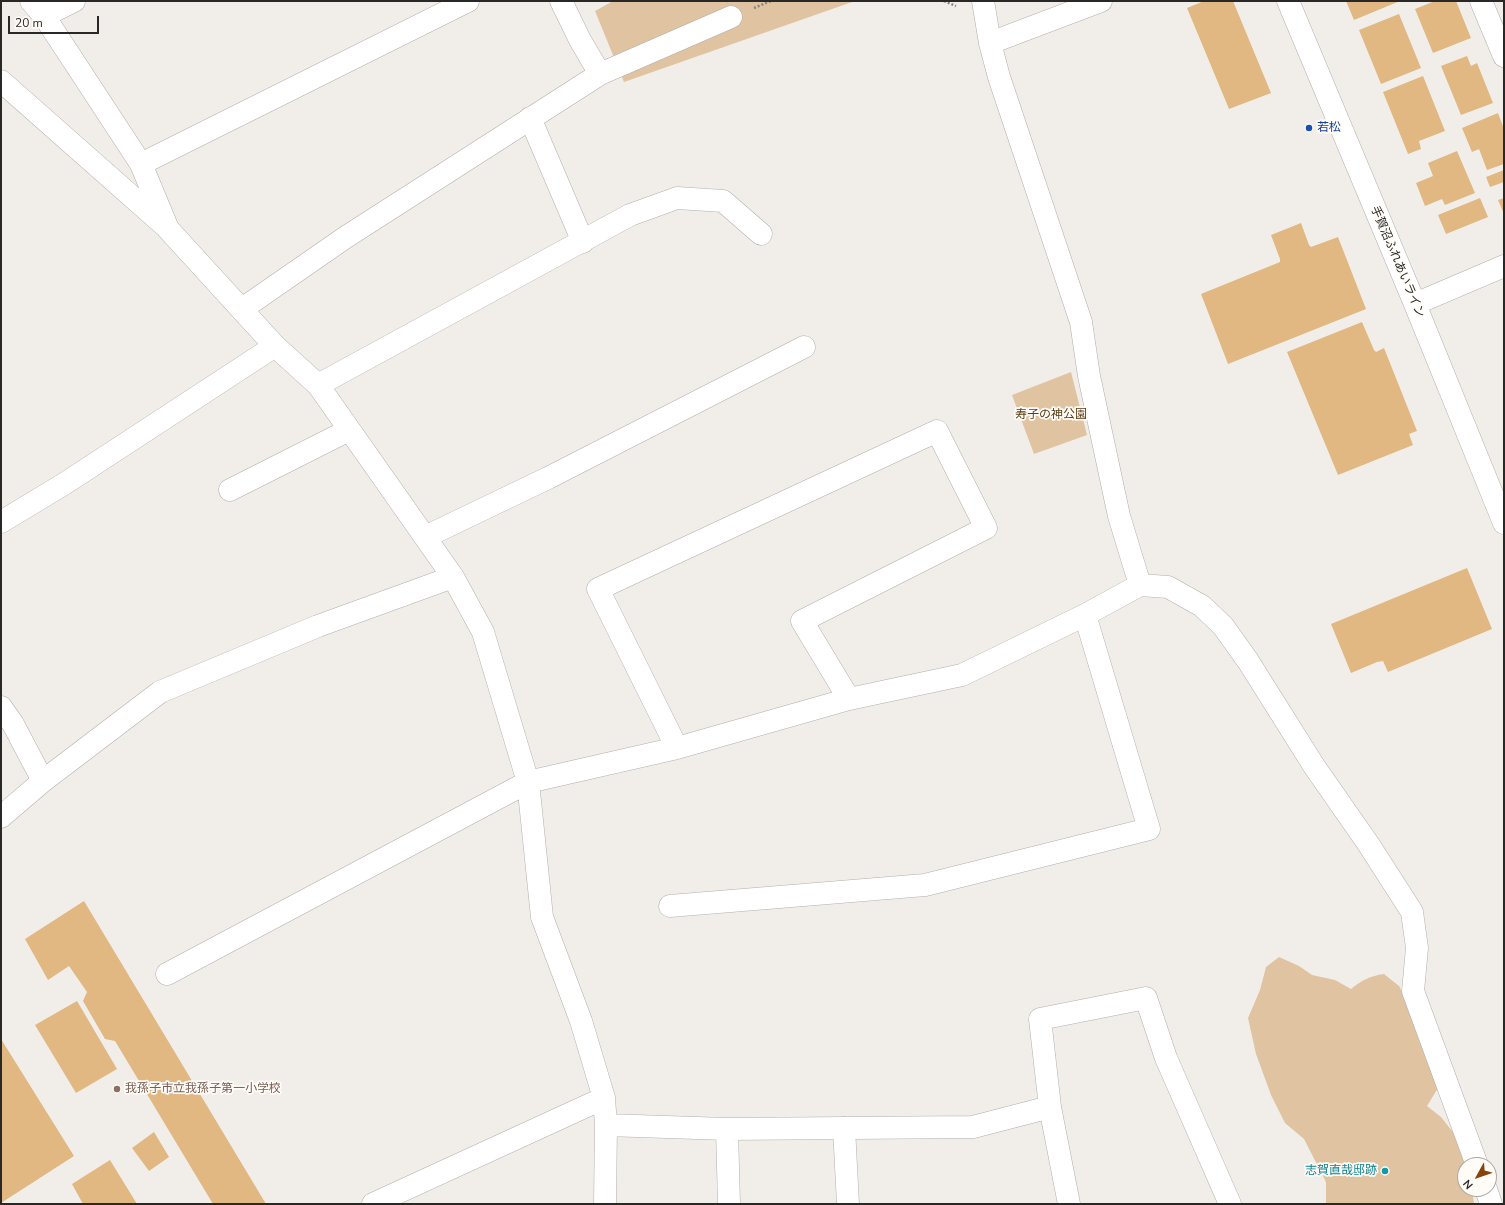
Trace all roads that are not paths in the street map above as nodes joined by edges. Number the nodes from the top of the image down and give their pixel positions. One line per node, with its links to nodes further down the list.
1 (74, 1): 8 (street)
2 (468, 1): 15 (street)
3 (561, 1): 12 (street)
4 (983, 1): 10 (street)
5 (1101, 1): 10 (street)
6 (1288, 1): 20 (street, 手賀沼ふれあいライン)
7 (1481, 1): 11 (street)
8 (37, 8): 15 (street)
9 (732, 17): 12 (street)
10 (990, 43): 31 (street)
11 (1504, 56)
12 (600, 74): 14 (street)
13 (2, 84): 16 (street)
14 (530, 118): 18 (street); 21 (street)
15 (141, 164): 16 (street)
16 (168, 229): 21 (street)
17 (761, 234): 18 (street)
18 (583, 242): 24 (street)
19 (1504, 266): 20 (street)
20 (1415, 304): 28 (street, 手賀沼ふれあいライン)
21 (242, 309): 22 (street)
22 (275, 346): 24 (street); 27 (street)
23 (804, 348): 29 (street)
24 (318, 385): 25 (street)
25 (349, 430): 26 (street); 29 (street)
26 (230, 490)
27 (1, 522)
28 (1504, 523)
29 (425, 537): 30 (street)
30 (453, 577): 36 (street); 37 (street)
31 (1140, 585): 32 (street); 46 (street)
32 (1085, 615): 33 (street); 39 (street)
33 (849, 699): 35 (street); 35 (street)
34 (1, 707): 36 (street)
35 (677, 748): 37 (street)
36 (43, 781): 38 (street)
37 (528, 782): 40 (street); 41 (street)
38 (1, 817)
39 (670, 906)
40 (167, 974)
41 (604, 1098): 43 (street); 48 (street)
42 (1050, 1107): 44 (street); 47 (street); 52 (street)
43 (606, 1125): 45 (street); 49 (street)
44 (844, 1128): 45 (street); 51 (street)
45 (726, 1129): 50 (street)
46 (1474, 1157)
47 (1223, 1202)
48 (373, 1204)
49 (605, 1204)
50 (729, 1204)
51 (848, 1204)
52 (1069, 1204)

